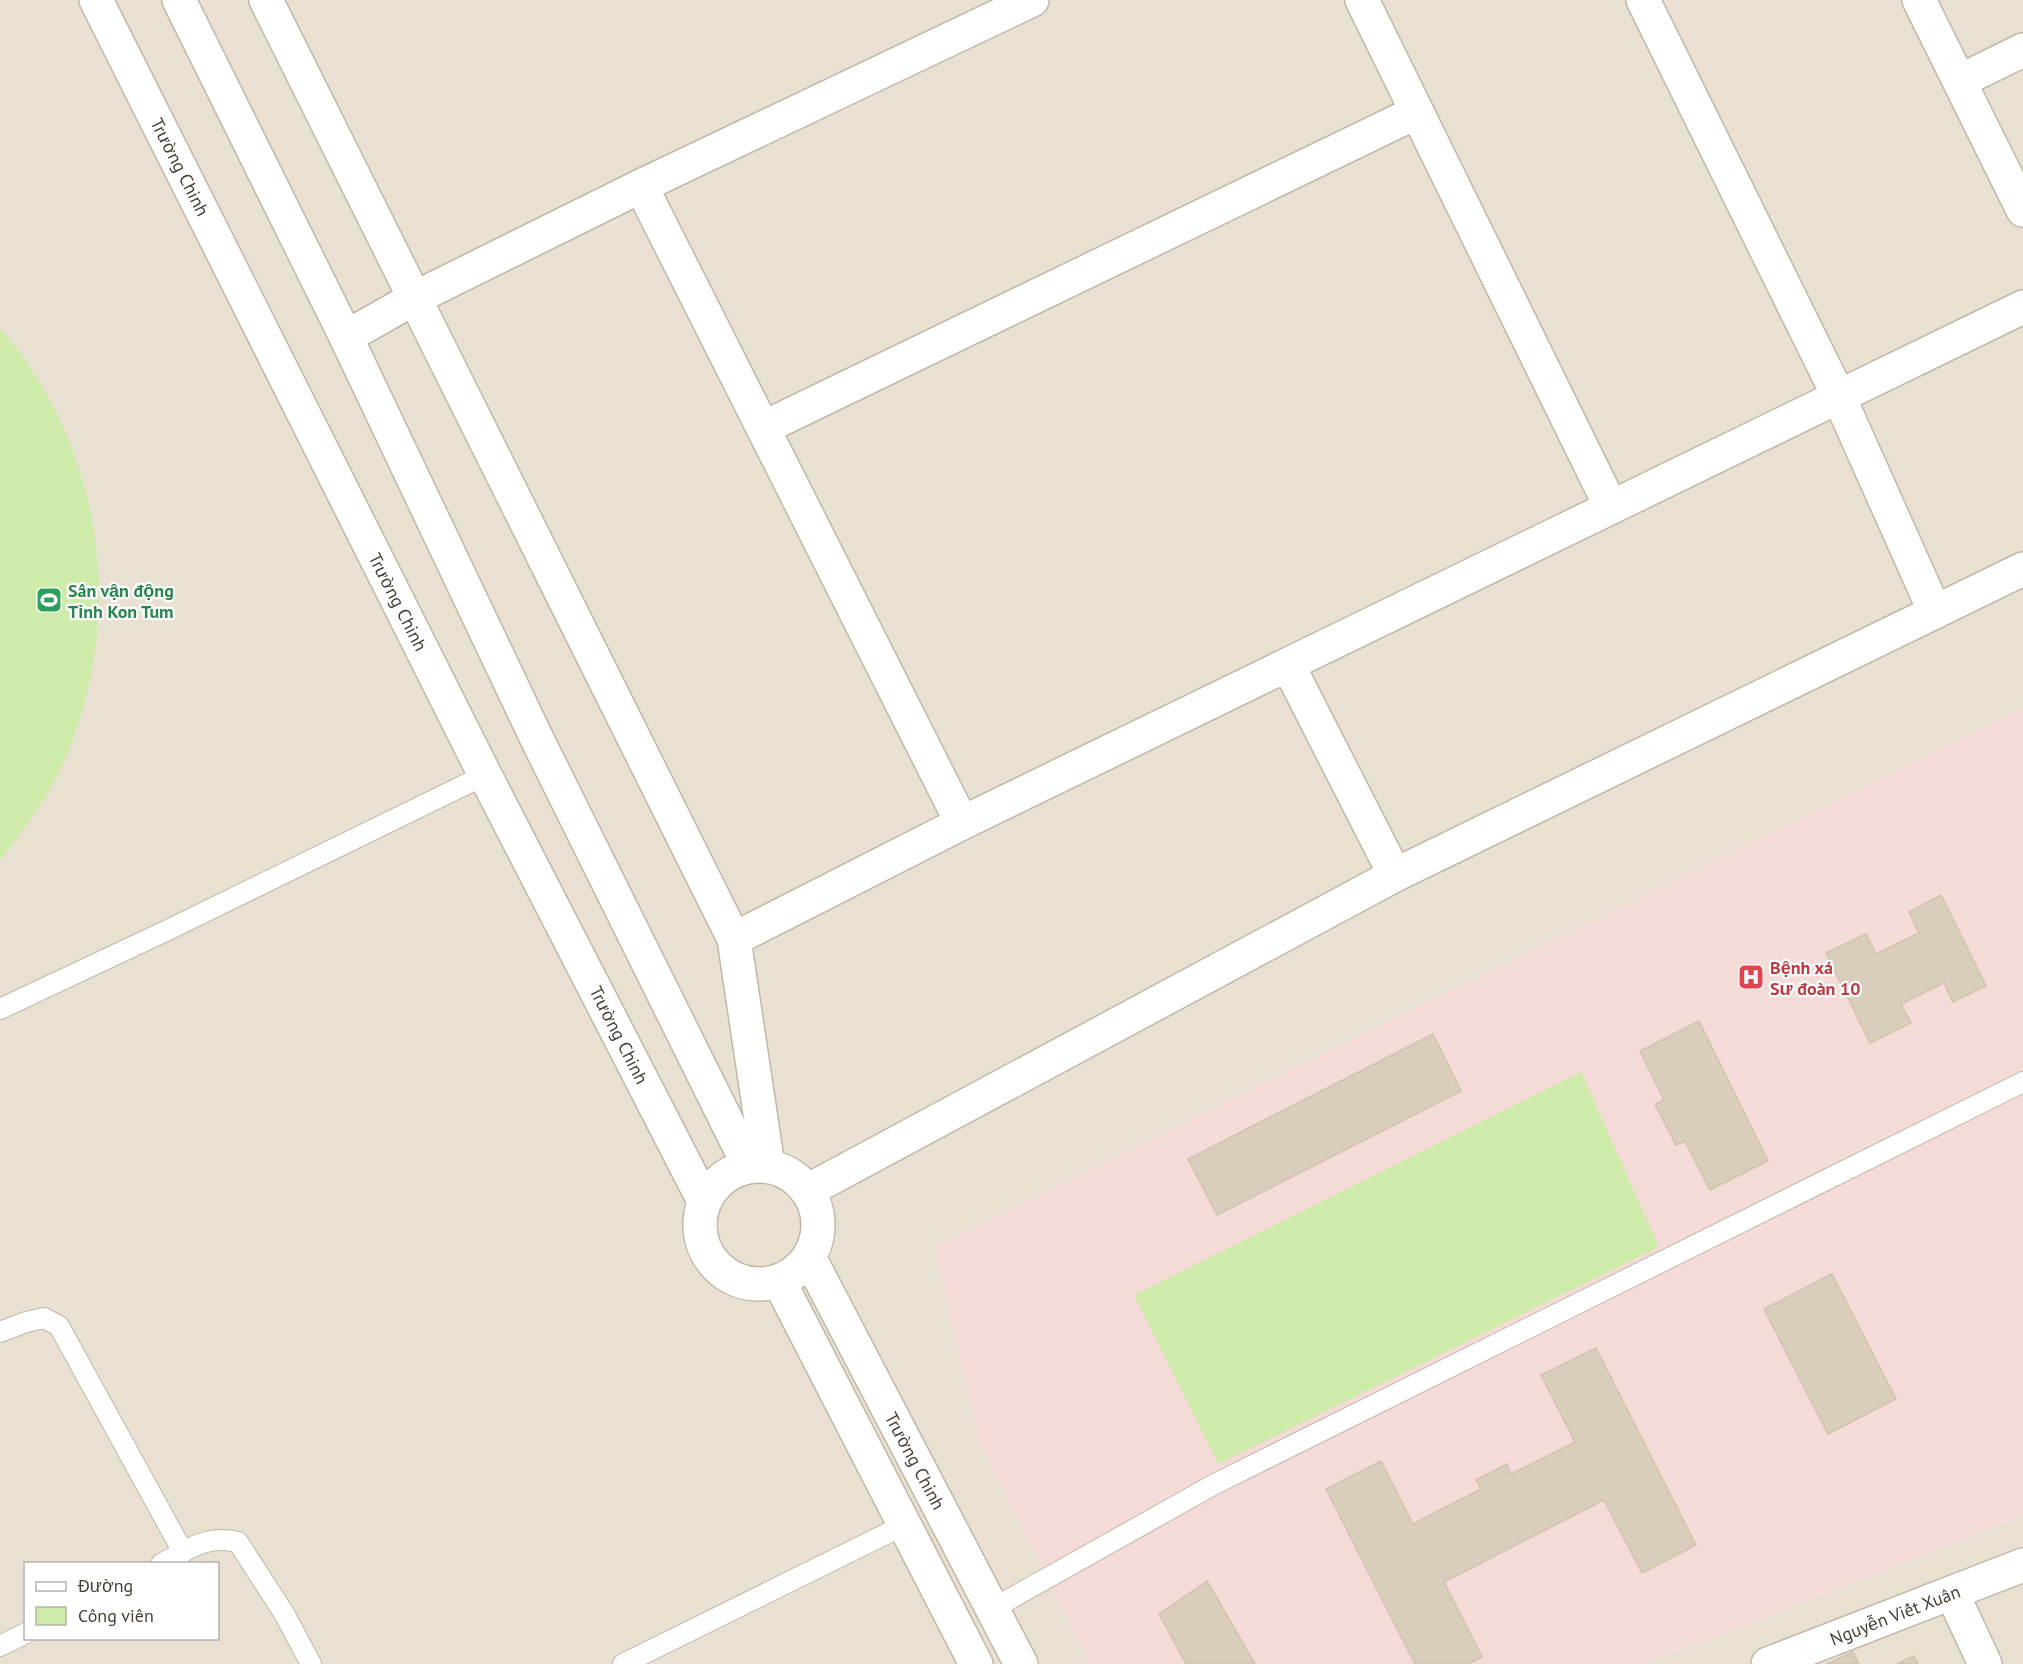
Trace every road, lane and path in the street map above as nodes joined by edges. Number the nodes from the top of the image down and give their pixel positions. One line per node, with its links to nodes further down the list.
1 (96, 0): 22 (street, Trường Chinh)
2 (179, 0): 15 (street)
3 (267, 0): 13 (street)
4 (1032, 0): 11 (street)
5 (1362, 0): 10 (street)
6 (1643, 0): 16 (street)
7 (1919, 0): 9 (street)
8 (2023, 50): 9 (street)
9 (1959, 81): 12 (street)
10 (1417, 112): 17 (street); 18 (street)
11 (641, 186): 13 (street); 17 (street)
12 (2023, 210)
13 (415, 298): 15 (street); 25 (street)
14 (2023, 307): 16 (street)
15 (346, 337): 28 (street)
16 (1839, 397): 18 (street); 20 (street)
17 (763, 428): 23 (street)
18 (1611, 507): 21 (street)
19 (2023, 569): 20 (street)
20 (1935, 612): 24 (street)
21 (1288, 665): 23 (street); 24 (street)
22 (485, 775): 26 (lane); 30 (street, Trường Chinh)
23 (962, 823): 25 (street)
24 (1395, 874): 29 (street)
25 (734, 939): 28 (street)
26 (0, 1009)
27 (2023, 1082): 39 (lane)
28 (758, 1166): 29 (street); 30 (street)
29 (807, 1191): 31 (street)
30 (704, 1201): 32 (street)
31 (809, 1257): 32 (street); 39 (street, Trường Chinh)
32 (779, 1281): 44 (street)
33 (0, 1332): 35 (lane)
34 (892, 1531): 43 (lane)
35 (183, 1552): 36 (lane); 42 (lane)
36 (163, 1562)
37 (2023, 1566): 38 (street, Nguyễn Viết Xuân)
38 (1952, 1593): 46 (street, Nguyễn Viết Xuân); 47 (street)
39 (992, 1609): 45 (street, Trường Chinh)
40 (24, 1634): 41 (lane)
41 (0, 1646)
42 (311, 1664)
43 (623, 1664)
44 (976, 1664)
45 (1021, 1664)
46 (1768, 1664)
47 (1985, 1664)

